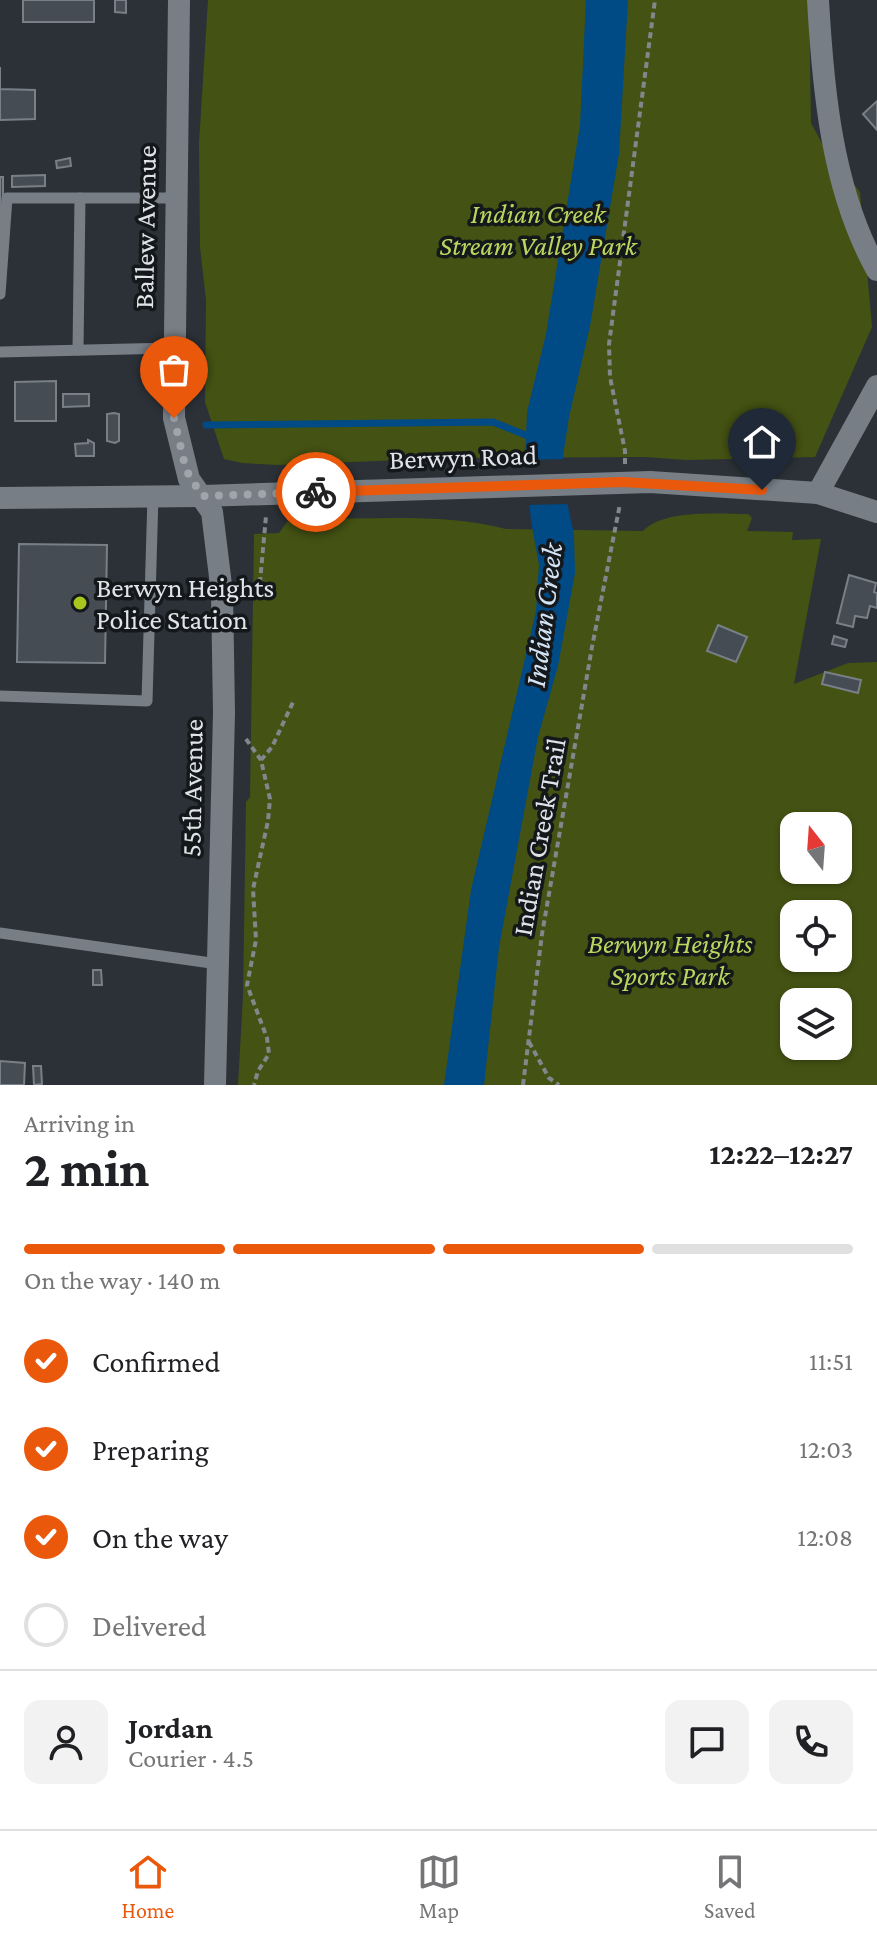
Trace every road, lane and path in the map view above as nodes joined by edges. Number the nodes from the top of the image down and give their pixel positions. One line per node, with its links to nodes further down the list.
1 (179, 0): 5 (street, Ballew Avenue)
2 (655, 0): 12 (path)
3 (818, 0): 6 (street)
4 (80, 198): 5 (lane); 7 (lane); 9 (lane)
5 (176, 198): 8 (street, Ballew Avenue)
6 (877, 270)
7 (0, 294)
8 (173, 348): 9 (lane); 15 (street, Ballew Avenue)
9 (78, 350): 10 (lane)
10 (0, 352)
11 (877, 386): 13 (street)
12 (625, 451)
13 (818, 493): 15 (street, Berwyn Road); 19 (street, Berwyn Road)
14 (153, 496): 15 (street, Berwyn Road); 16 (street, Berwyn Road); 21 (lane)
15 (202, 496): 23 (street, 55th Avenue)
16 (3, 501)
17 (620, 501): 27 (path, Indian Creek Trail)
18 (267, 510): 20 (path)
19 (877, 512)
20 (259, 593)
21 (0, 696)
22 (294, 700): 24 (path)
23 (224, 713): 24 (path); 26 (street, 55th Avenue)
24 (261, 760): 29 (path)
25 (0, 933): 26 (lane)
26 (218, 964): 28 (street, 55th Avenue)
27 (528, 1040): 30 (path, Indian Creek Trail); 31 (path)
28 (215, 1085)
29 (254, 1085)
30 (523, 1085)
31 (559, 1085)

